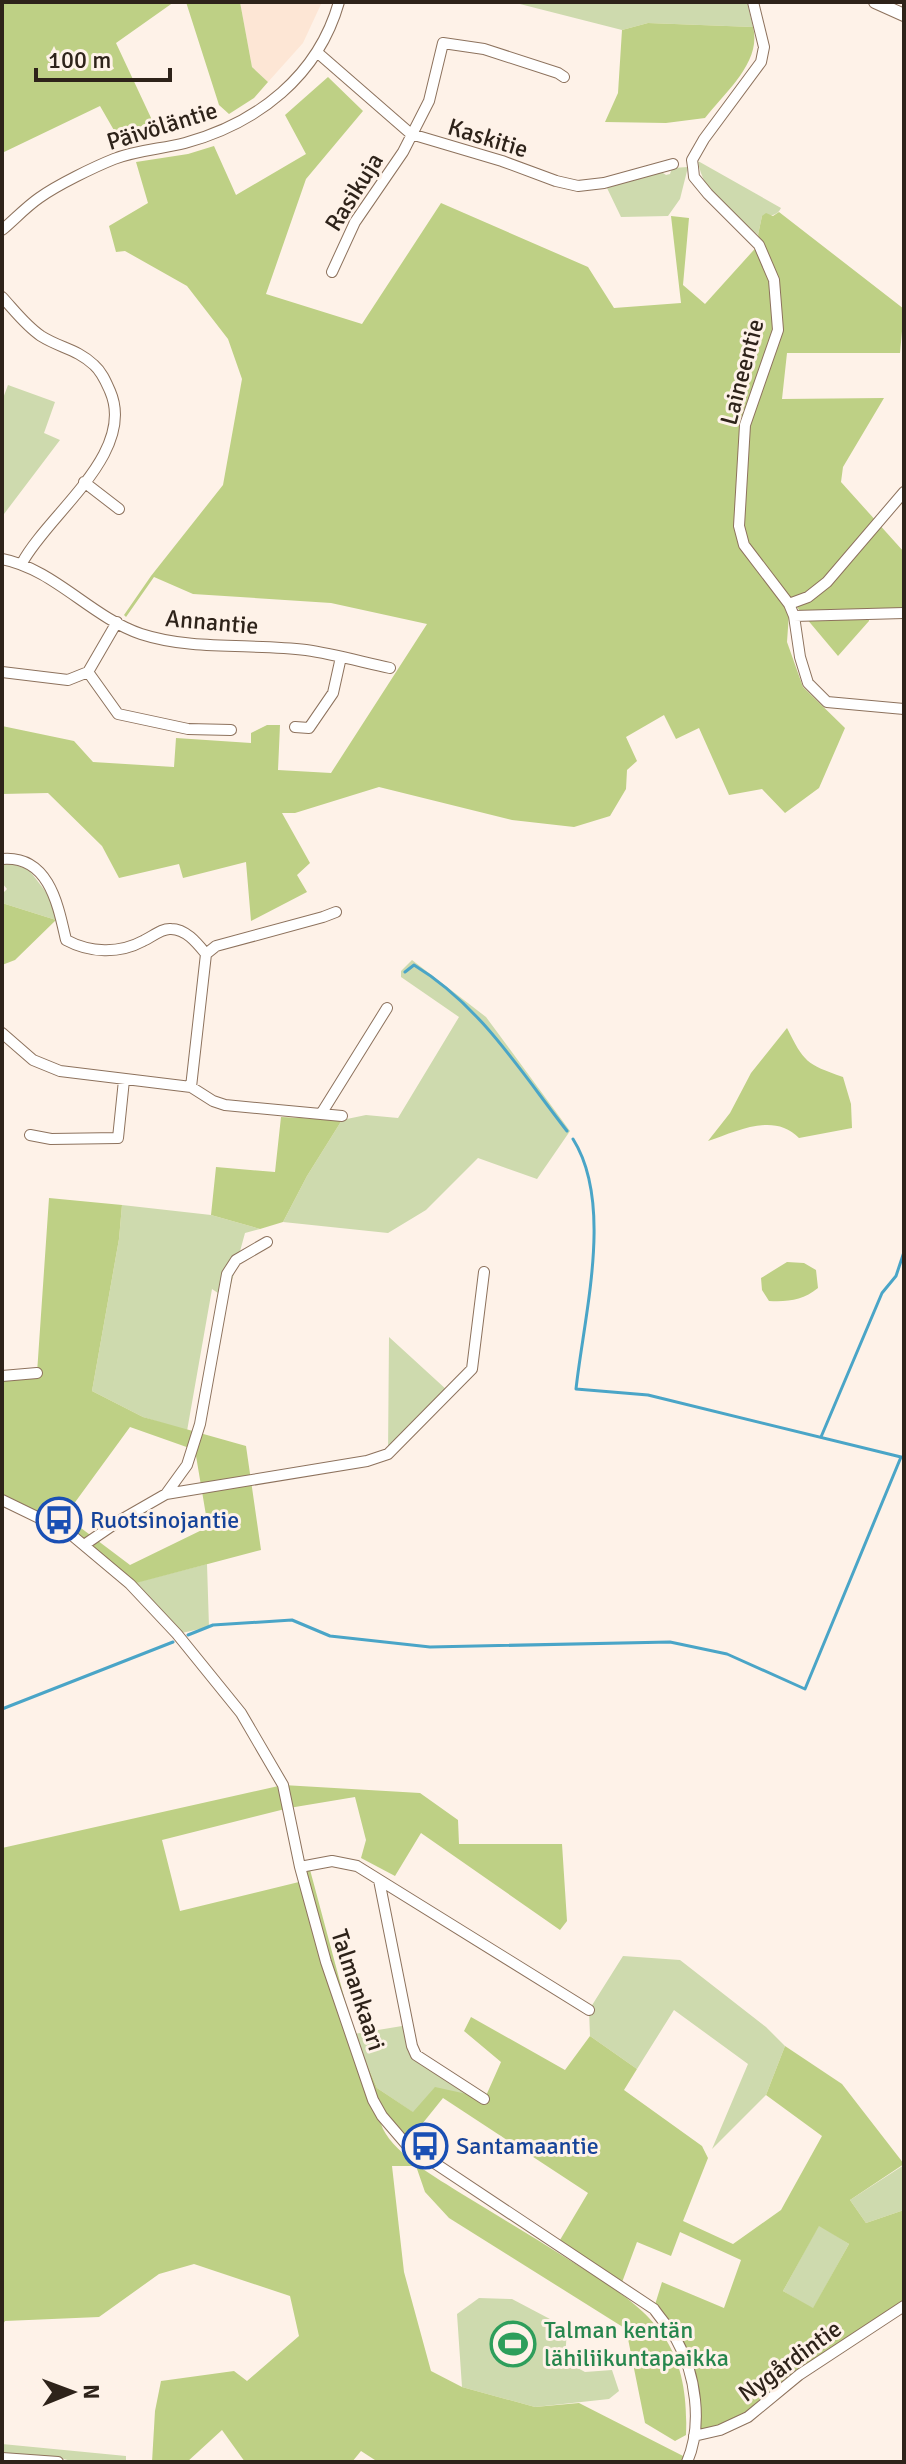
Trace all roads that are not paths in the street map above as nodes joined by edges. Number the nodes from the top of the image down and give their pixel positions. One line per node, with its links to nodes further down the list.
1 (339, 2): 5 (street, Päivöläntie)
2 (753, 2): 17 (street, Laineentie)
3 (875, 2): 4 (street)
4 (904, 15)
5 (318, 53): 7 (street, Kaskitie); 9 (street, Päivöläntie)
6 (564, 77): 7 (street, Rasikuja)
7 (411, 134): 8 (street, Kaskitie); 10 (street, Rasikuja)
8 (673, 164)
9 (2, 230)
10 (332, 272)
11 (2, 297): 12 (street)
12 (84, 482): 14 (street); 16 (street)
13 (904, 492): 17 (street)
14 (119, 509)
15 (2, 559): 16 (street, Annantie)
16 (22, 563): 20 (street, Annantie)
17 (789, 604): 19 (street, Laineentie)
18 (904, 613): 19 (street)
19 (794, 616): 25 (street, Laineentie)
20 (117, 622): 21 (street, Annantie); 24 (street)
21 (341, 657): 22 (street, Annantie); 26 (street)
22 (390, 668)
23 (2, 672): 24 (street)
24 (88, 672): 27 (street)
25 (904, 709)
26 (295, 727)
27 (231, 730)
28 (2, 859): 30 (street)
29 (336, 912): 30 (street)
30 (206, 954): 34 (street)
31 (387, 1008): 35 (street)
32 (2, 1033): 33 (street)
33 (124, 1080): 34 (street); 37 (street)
34 (191, 1087): 35 (street)
35 (321, 1114): 36 (street)
36 (342, 1116)
37 (30, 1135)
38 (267, 1242): 42 (street)
39 (484, 1272): 42 (street)
40 (37, 1373): 41 (street)
41 (2, 1376)
42 (166, 1494): 44 (street)
43 (2, 1500): 44 (street, Talmankaari)
44 (84, 1545): 45 (street, Talmankaari)
45 (300, 1867): 46 (street); 50 (street, Talmankaari)
46 (379, 1880): 47 (street); 48 (street)
47 (589, 2010)
48 (484, 2099)
49 (904, 2306): 50 (street, Nygårdintie)
50 (694, 2436): 53 (street, Talmankaari)
51 (2, 2458): 52 (street)
52 (58, 2462)
53 (687, 2462)

